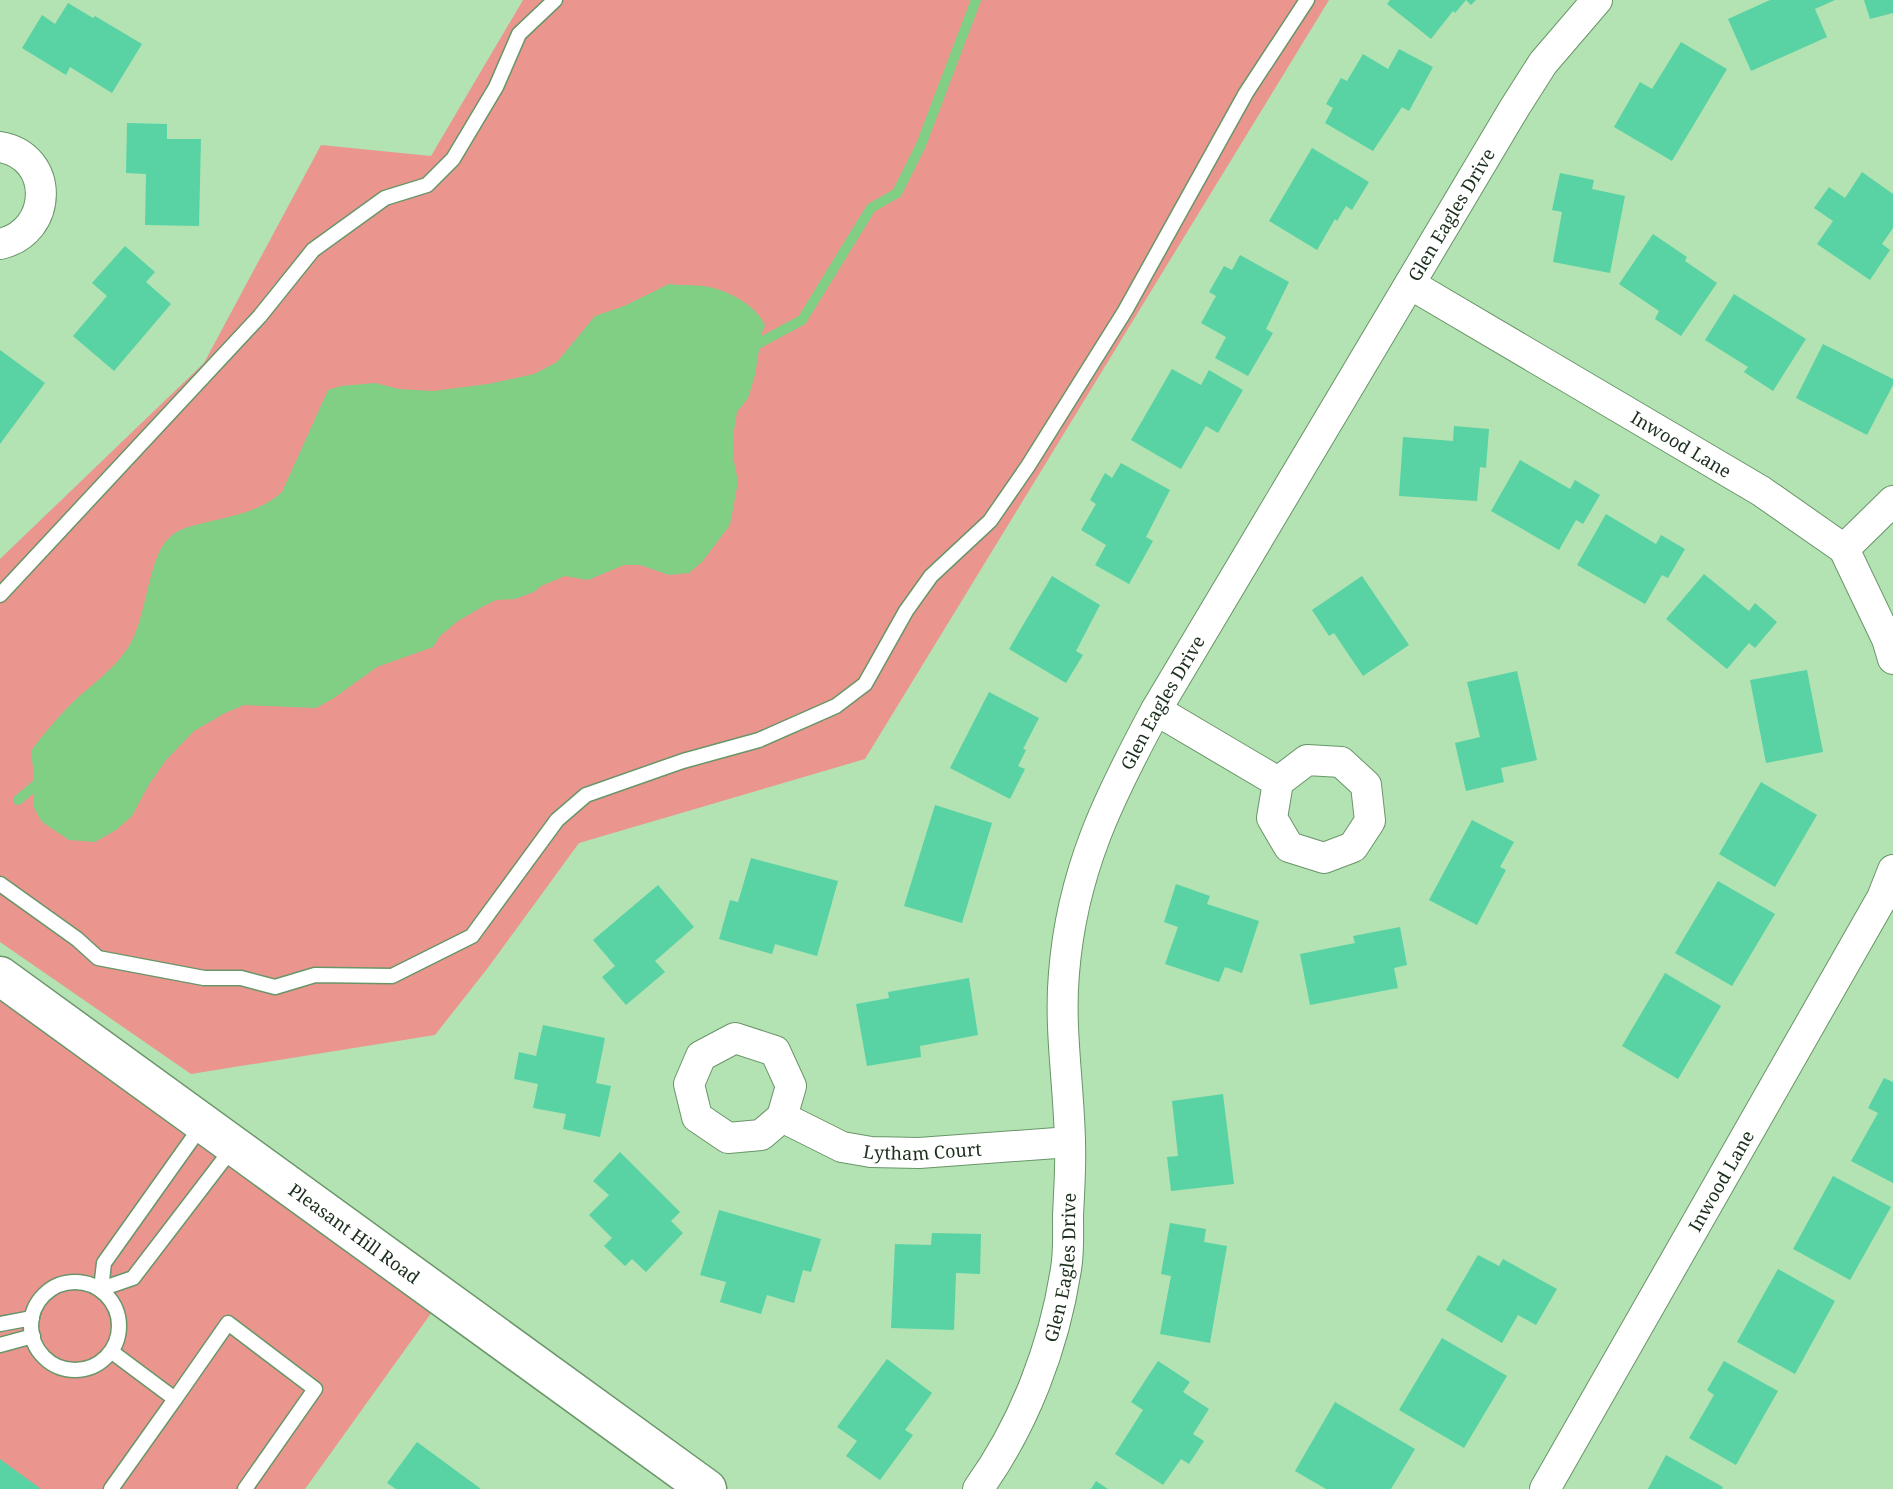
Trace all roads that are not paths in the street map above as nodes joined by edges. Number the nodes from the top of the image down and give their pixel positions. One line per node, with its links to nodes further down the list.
1 (555, 0): 9 (lane)
2 (1307, 0): 14 (lane)
3 (1597, 0): 6 (street, Glen Eagles Drive)
4 (0, 147): 5 (street)
5 (0, 244)
6 (1410, 284): 8 (street, Inwood Lane); 11 (street, Glen Eagles Drive)
7 (1893, 501): 8 (street)
8 (1844, 549): 10 (street)
9 (0, 595)
10 (1893, 659)
11 (1156, 710): 12 (street); 18 (street, Glen Eagles Drive)
12 (1278, 782)
13 (1893, 870): 31 (street, Inwood Lane)
14 (0, 884)
15 (0, 976): 17 (street, Pleasant Hill Road)
16 (782, 1117): 18 (street, Lytham Court)
17 (203, 1124): 19 (street, Pleasant Hill Road); 20 (lane)
18 (1070, 1142): 30 (street, Glen Eagles Drive)
19 (234, 1146): 20 (lane); 29 (street, Pleasant Hill Road)
20 (102, 1289): 21 (lane); 25 (lane)
21 (32, 1318): 22 (lane); 23 (lane)
22 (0, 1324)
23 (33, 1336): 24 (lane); 25 (lane)
24 (0, 1345)
25 (112, 1352): 26 (lane)
26 (175, 1399): 27 (lane); 28 (lane)
27 (111, 1489)
28 (245, 1489)
29 (707, 1489)
30 (978, 1489)
31 (1545, 1489)

